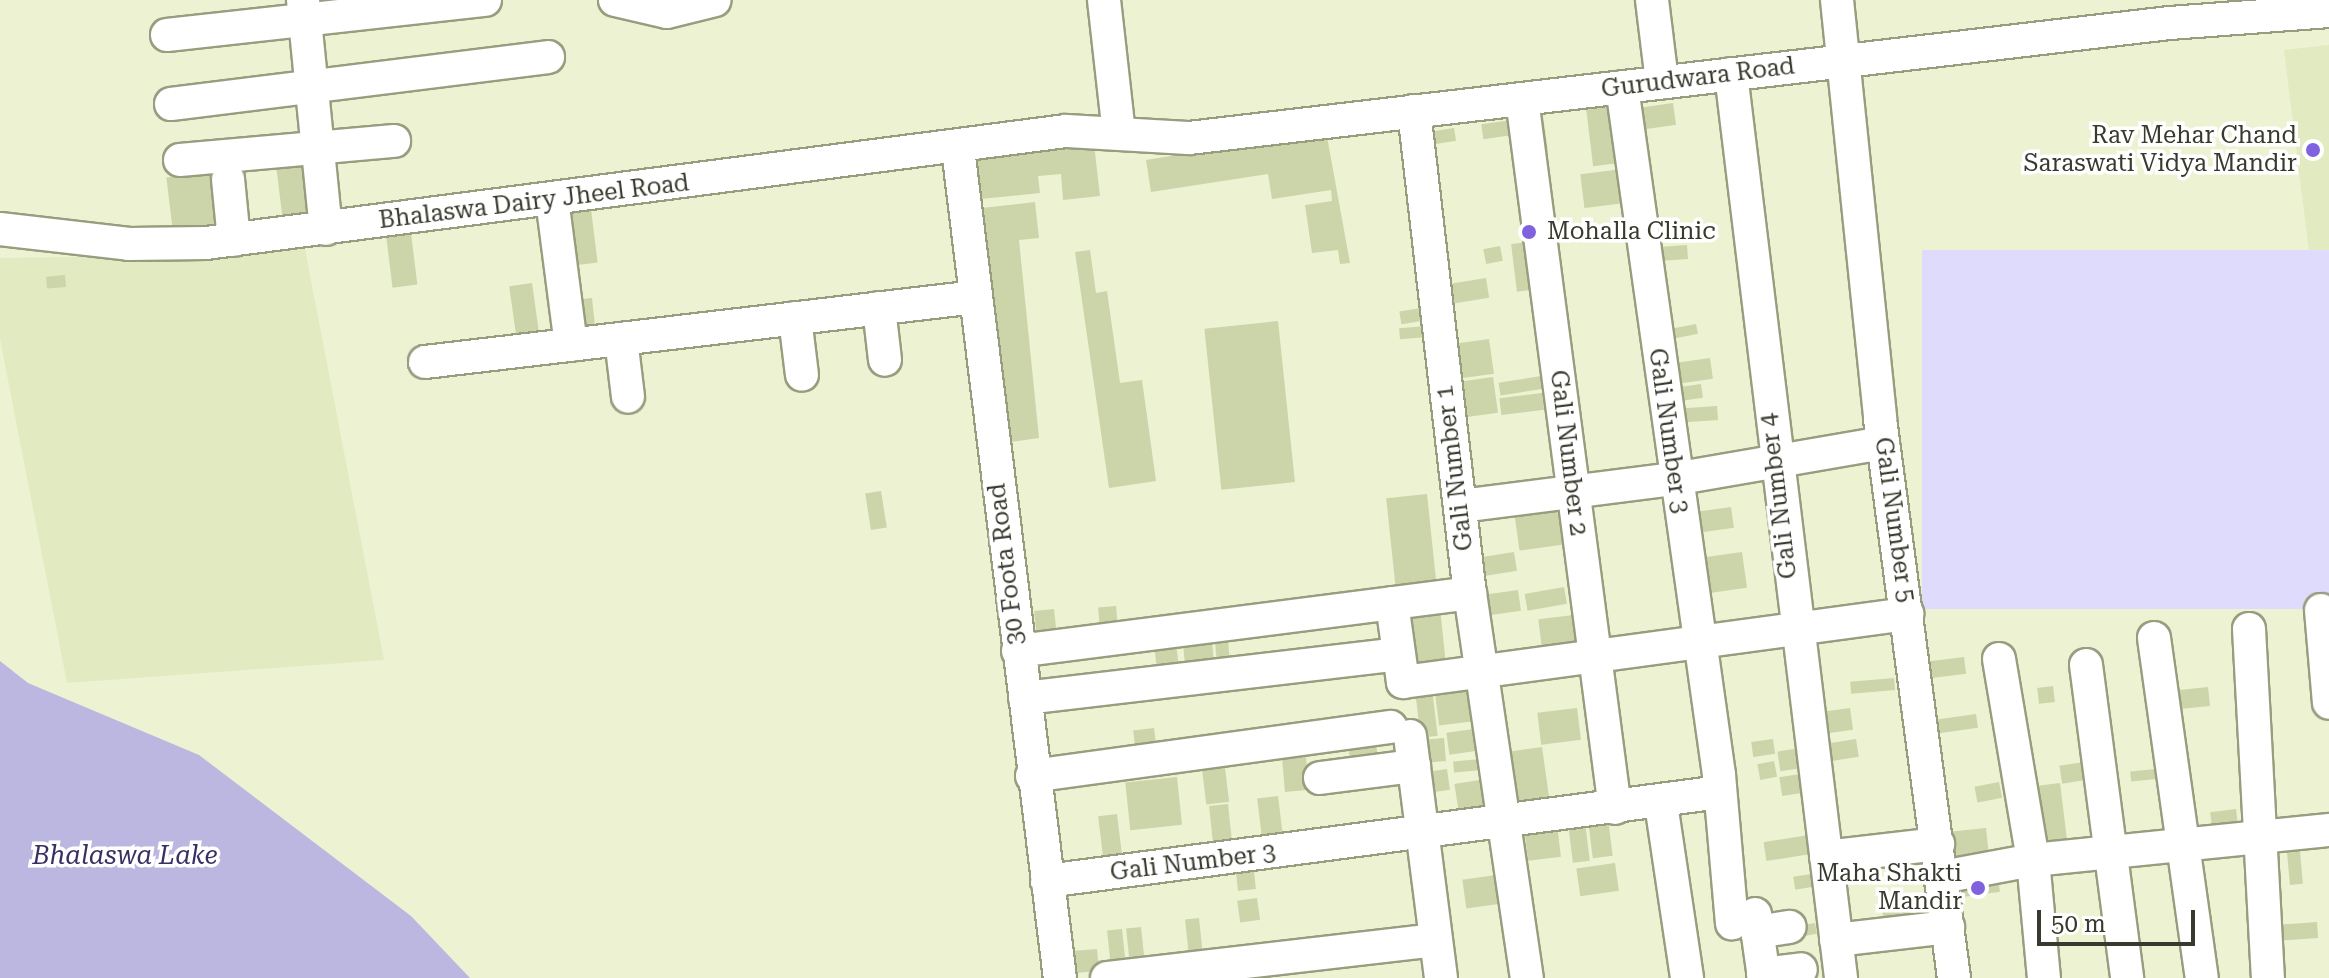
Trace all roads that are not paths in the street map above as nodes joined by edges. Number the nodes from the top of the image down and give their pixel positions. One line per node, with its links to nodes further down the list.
1 (485, 0): 7 (street)
2 (615, 0): 3 (street)
3 (715, 0)
4 (1104, 0): 20 (street)
5 (1652, 0): 13 (street)
6 (1837, 0): 11 (street, Gali Number 5)
7 (304, 11): 9 (street); 14 (street)
8 (2329, 11): 11 (street, Gurudwara Road)
9 (167, 35)
10 (548, 57): 14 (street)
11 (1844, 61): 12 (street, Gurudwara Road); 39 (street, Gali Number 5)
12 (1731, 74): 13 (street, Gurudwara Road); 40 (street, Gali Number 4)
13 (1662, 82): 15 (street, Gurudwara Road)
14 (314, 87): 17 (street); 22 (street)
15 (1622, 87): 16 (street, Gurudwara Road); 41 (street, Gali Number 3)
16 (1522, 99): 18 (street, Gurudwara Road); 42 (street, Gali Number 2)
17 (171, 104)
18 (1414, 111): 20 (street, Gurudwara Road); 43 (street, Gali Number 1)
19 (1066, 131): 20 (street, Gurudwara Road); 23 (street, Bhalaswa Dairy Jheel Road)
20 (1119, 133)
21 (394, 141): 22 (street)
22 (319, 148): 24 (street); 28 (street)
23 (958, 149): 26 (street, Bhalaswa Dairy Jheel Road); 30 (street, 30 Foota Road)
24 (180, 160)
25 (228, 179): 29 (street)
26 (552, 199): 28 (street, Bhalaswa Dairy Jheel Road); 34 (street)
27 (0, 229): 29 (street, Bhalaswa Dairy Jheel Road)
28 (326, 229): 29 (street, Bhalaswa Dairy Jheel Road)
29 (234, 240)
30 (976, 297): 31 (street); 52 (street, 30 Foota Road)
31 (879, 308): 32 (street); 35 (street)
32 (795, 318): 33 (street); 37 (street)
33 (621, 339): 34 (street); 38 (street)
34 (571, 345): 36 (street)
35 (885, 360)
36 (425, 362)
37 (802, 375)
38 (628, 397)
39 (1883, 443): 40 (street); 47 (street, Gali Number 5)
40 (1775, 461): 41 (street); 48 (street, Gali Number 4)
41 (1674, 479): 42 (street); 51 (street, Gali Number 3)
42 (1573, 491): 43 (street); 54 (street, Gali Number 2)
43 (1460, 506): 44 (street, Gali Number 1)
44 (1470, 593): 45 (street); 57 (street, Gali Number 1)
45 (1392, 603): 52 (street); 53 (street)
46 (2321, 610): 59 (street)
47 (1907, 614): 48 (street); 70 (street, Gali Number 5)
48 (1796, 628): 51 (street); 73 (street, Gali Number 4)
49 (2249, 629): 69 (street)
50 (2154, 638): 71 (street)
51 (1699, 642): 54 (street); 63 (street, Gali Number 3)
52 (1018, 651): 58 (street, 30 Foota Road)
53 (1397, 654): 57 (street); 58 (street)
54 (1595, 656): 57 (street); 64 (street, Gali Number 2)
55 (1999, 659): 74 (street)
56 (2086, 665): 72 (street)
57 (1481, 671): 66 (street, Gali Number 1)
58 (1025, 698): 61 (street, 30 Foota Road)
59 (2329, 703)
60 (1405, 743): 61 (street); 62 (street); 68 (street)
61 (1032, 776): 76 (street, 30 Foota Road)
62 (1320, 778)
63 (1720, 784): 64 (street, Gali Number 3); 77 (street)
64 (1615, 808): 66 (street, Gali Number 3)
65 (1663, 817): 88 (street)
66 (1503, 824): 68 (street, Gali Number 3); 87 (street, Gali Number 1)
67 (2329, 830): 69 (street)
68 (1423, 835): 76 (street, Gali Number 3); 81 (street)
69 (2257, 838): 71 (street); 94 (street)
70 (1938, 844): 73 (street); 75 (street, Gali Number 5)
71 (2184, 847): 72 (street); 93 (street)
72 (2112, 853): 74 (street); 92 (street)
73 (1826, 857): 80 (street, Gali Number 4)
74 (2033, 860): 75 (street); 91 (street)
75 (1942, 877): 79 (street, Gali Number 5)
76 (1047, 881): 84 (street, 30 Foota Road)
77 (1748, 923): 78 (street); 83 (street)
78 (1790, 927)
79 (1948, 927): 80 (street); 90 (street, Gali Number 5)
80 (1835, 928): 89 (street, Gali Number 4)
81 (1435, 940): 85 (street); 86 (street)
82 (1801, 969): 83 (street)
83 (1763, 976)
84 (1060, 978)
85 (1107, 978)
86 (1441, 978)
87 (1527, 978)
88 (1687, 978)
89 (1841, 978)
90 (1954, 978)
91 (2044, 978)
92 (2127, 978)
93 (2202, 978)
94 (2268, 978)

